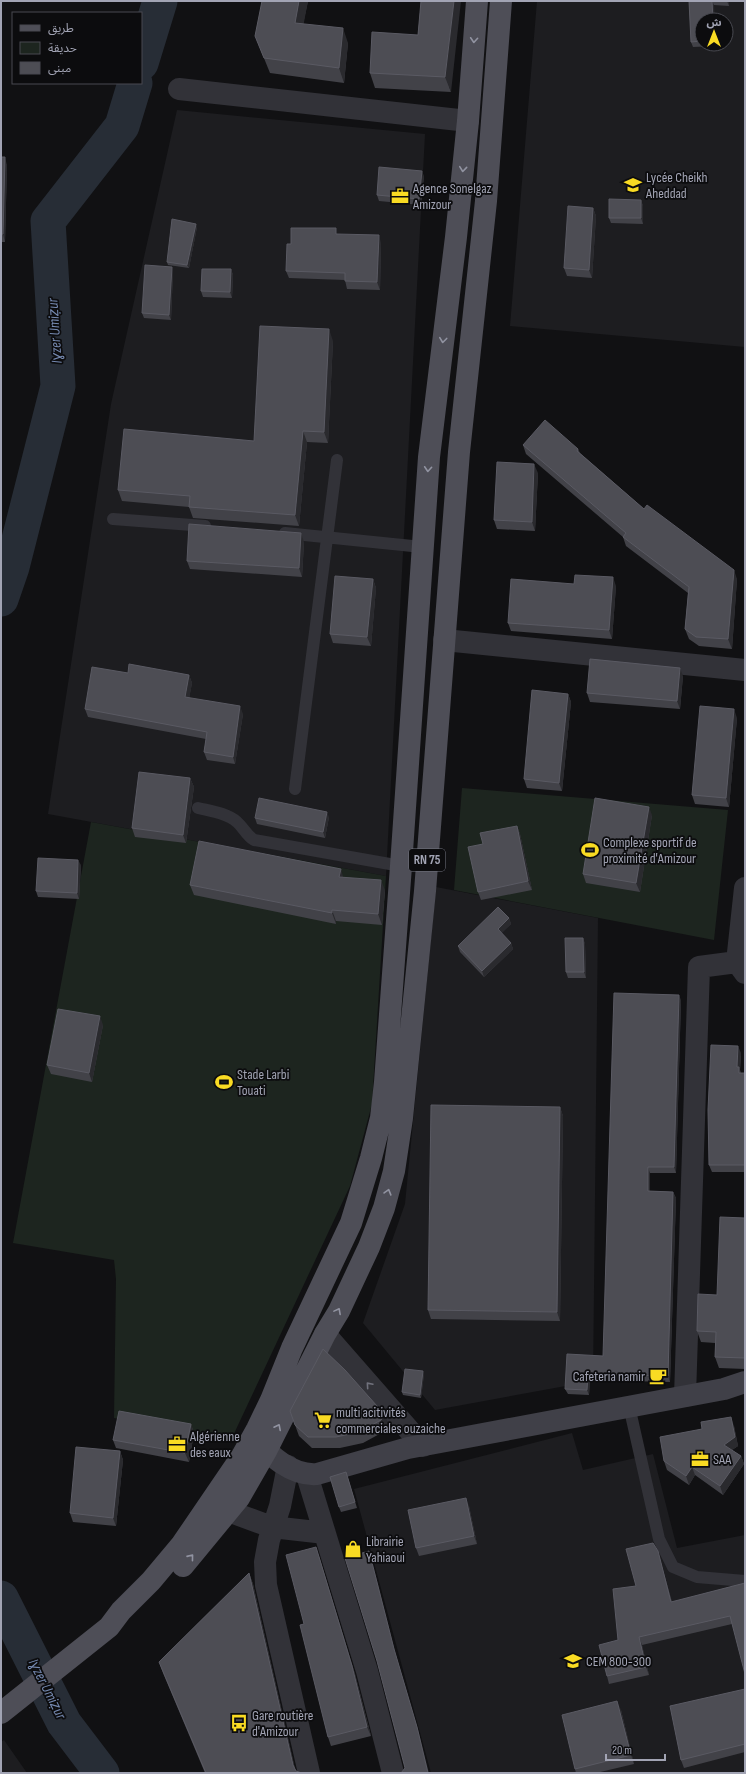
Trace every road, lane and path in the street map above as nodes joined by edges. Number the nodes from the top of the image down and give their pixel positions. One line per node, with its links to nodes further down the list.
1 (477, 1): 4 (main road, RN 75, one-way to 4)
2 (501, 1): 6 (main road, RN 75)
3 (179, 89): 4 (street)
4 (468, 121): 5 (main road, RN 75, one-way to 5)
5 (446, 319): 6 (main road); 12 (main road, RN 75, one-way to 12)
6 (473, 321): 13 (main road, RN 75)
7 (337, 460): 11 (lane)
8 (113, 519): 9 (lane)
9 (216, 527)
10 (272, 532): 11 (lane)
11 (328, 536): 12 (lane); 15 (lane)
12 (422, 547): 17 (main road, RN 75)
13 (444, 640): 14 (street); 20 (main road, RN 75)
14 (745, 670)
15 (296, 789)
16 (198, 808): 17 (lane)
17 (401, 866): 19 (main road, RN 75)
18 (745, 888): 21 (street)
19 (400, 890): 20 (main road); 26 (main road, RN 75)
20 (425, 891): 22 (main road, RN 75, one-way to 20)
21 (741, 968): 24 (street)
22 (325, 1334): 26 (main road, RN 75, one-way to 22); 27 (street, one-way to 22)
23 (745, 1382): 24 (main road)
24 (685, 1396): 25 (main road)
25 (630, 1406): 27 (main road); 32 (lane)
26 (259, 1444): 28 (main road); 29 (main road, RN 75); 33 (main road, RN 75)
27 (423, 1446): 28 (main road)
28 (297, 1471): 30 (street); 31 (street)
29 (228, 1511): 30 (street); 33 (main road, RN 75, one-way to 29)
30 (272, 1527): 31 (street); 35 (street)
31 (325, 1533): 36 (street)
32 (745, 1581)
33 (109, 1627): 34 (main road, RN 75)
34 (1, 1713)
35 (310, 1773)
36 (393, 1773)

